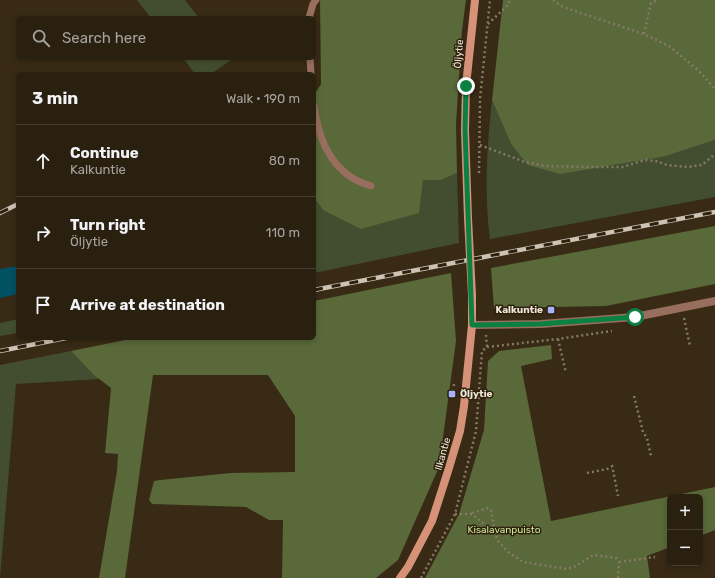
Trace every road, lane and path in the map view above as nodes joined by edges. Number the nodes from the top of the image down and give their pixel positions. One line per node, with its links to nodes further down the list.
1 (316, 0): 7 (lane)
2 (475, 0): 20 (main road, Öljytie, bridge)
3 (490, 0): 8 (path)
4 (510, 0): 8 (path)
5 (553, 0): 9 (path)
6 (658, 0): 9 (path)
7 (310, 16)
8 (487, 25): 14 (path)
9 (644, 34): 12 (path)
10 (310, 60): 11 (lane)
11 (311, 72)
12 (715, 89)
13 (316, 116): 17 (lane)
14 (480, 145): 15 (path); 16 (path)
15 (715, 154)
16 (479, 174)
17 (371, 186)
18 (715, 301): 20 (street)
19 (684, 318): 22 (path)
20 (472, 325): 33 (main road, Ilkantie)
21 (558, 339): 23 (path)
22 (690, 346)
23 (566, 373)
24 (634, 396): 25 (path)
25 (651, 456)
26 (587, 473): 27 (path)
27 (618, 496)
28 (455, 514): 29 (path)
29 (472, 514): 30 (path); 30 (path)
30 (495, 533): 32 (path)
31 (655, 557): 32 (path)
32 (619, 562): 34 (path)
33 (400, 578)
34 (618, 578)

